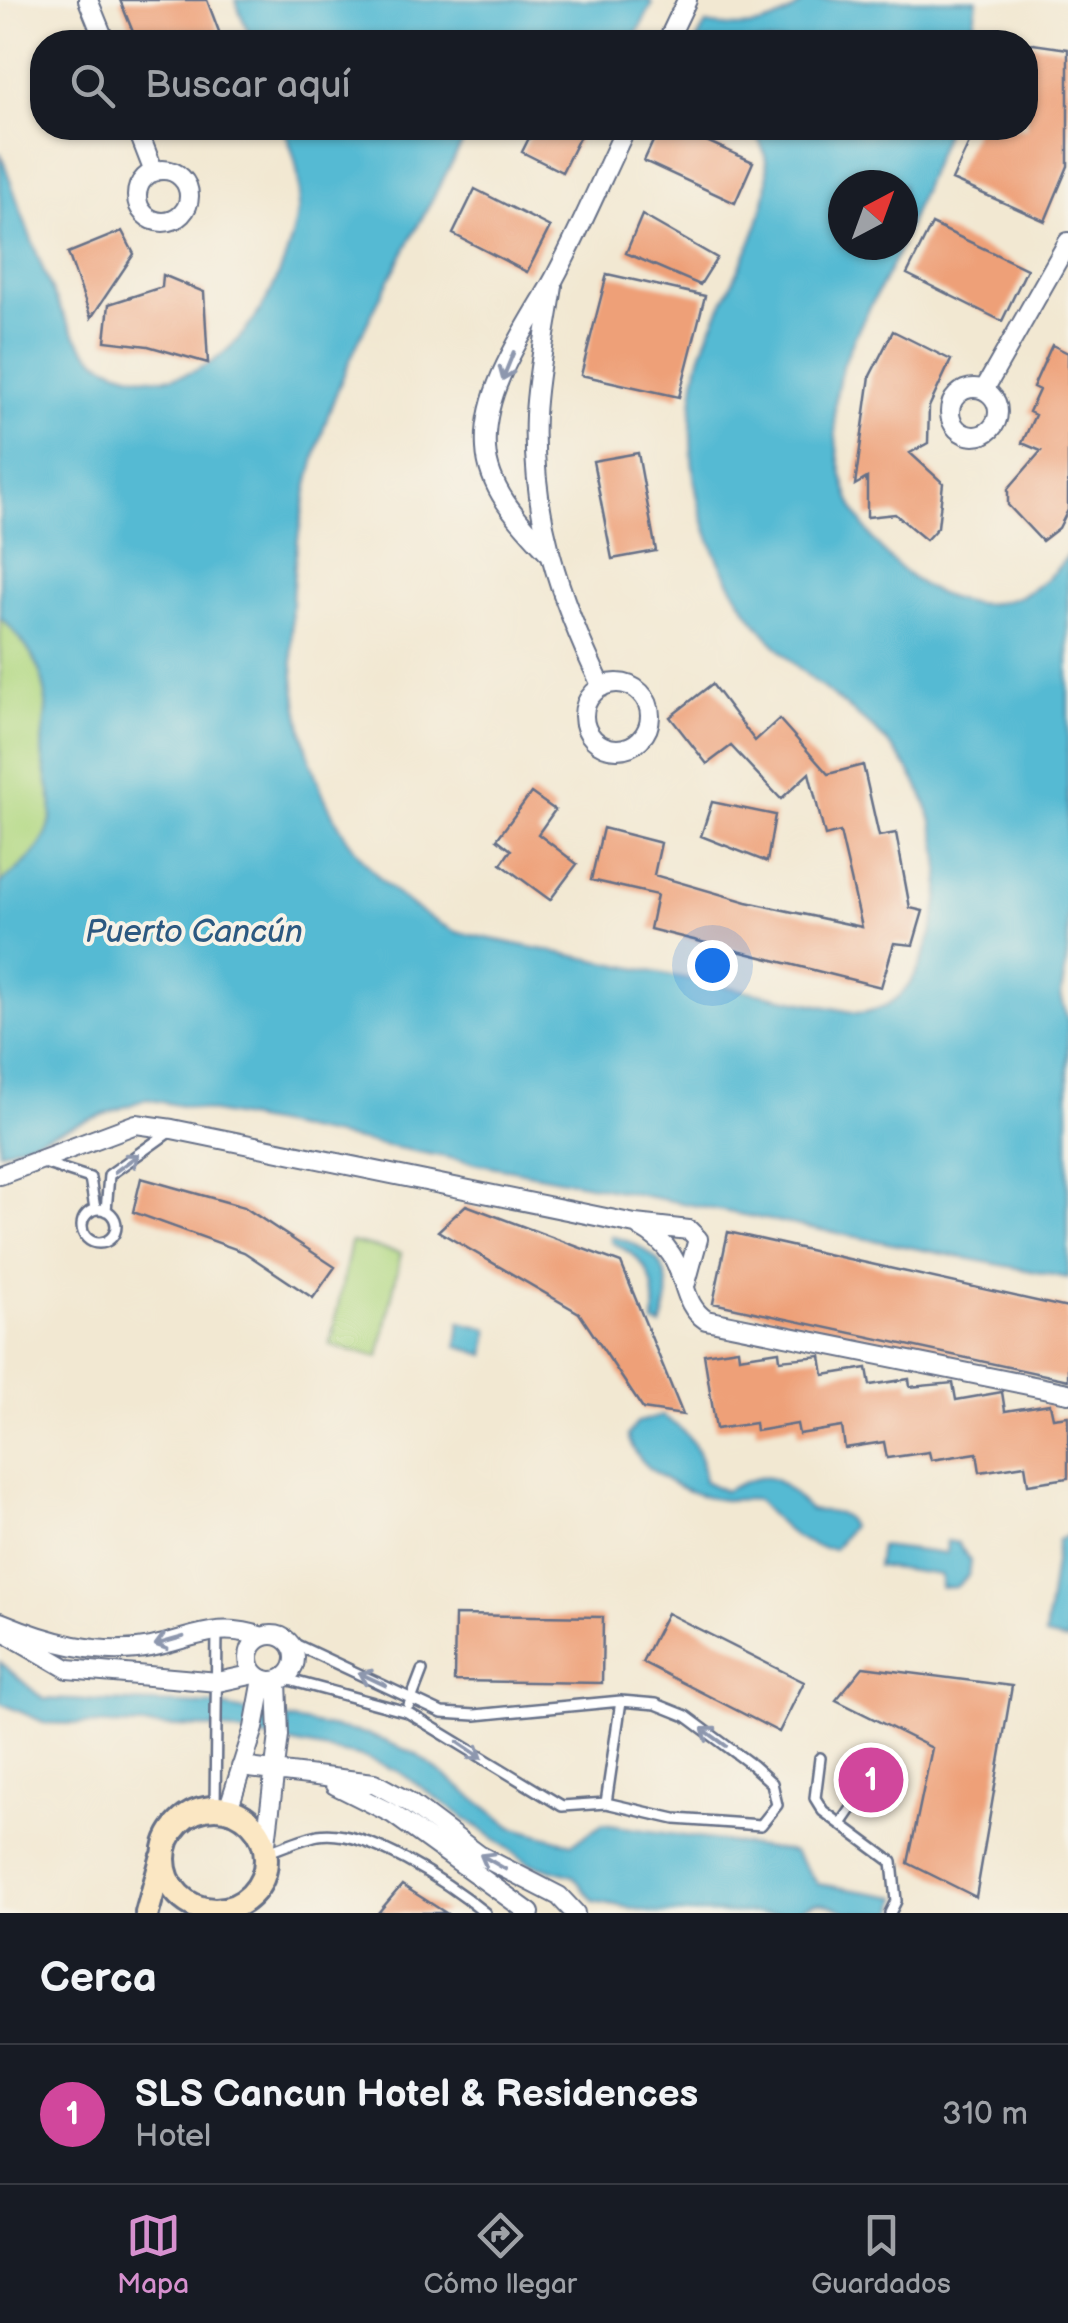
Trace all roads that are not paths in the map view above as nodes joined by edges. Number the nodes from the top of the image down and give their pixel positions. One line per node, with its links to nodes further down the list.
1 (88, 0): 3 (street)
2 (687, 0): 4 (street)
3 (99, 30)
4 (673, 30)
5 (142, 140): 7 (street)
6 (620, 140): 9 (street)
7 (154, 172)
8 (1068, 242): 10 (street)
9 (553, 280): 11 (street); 11 (street, one-way to 11)
10 (984, 390)
11 (546, 551): 12 (street)
12 (602, 687)
13 (172, 1129): 14 (street); 14 (lane, one-way to 13); 16 (street)
14 (36, 1161): 15 (street)
15 (0, 1175)
16 (636, 1224): 17 (street); 18 (street)
17 (695, 1250): 18 (street); 19 (street)
18 (674, 1254): 19 (street)
19 (686, 1283): 20 (street)
20 (1068, 1393)
21 (0, 1625): 25 (street); 27 (street)
22 (216, 1628): 23 (street); 25 (street, one-way to 25); 29 (lane)
23 (263, 1637): 24 (street); 28 (street)
24 (284, 1639): 28 (street); 30 (lane, one-way to 24)
25 (100, 1651): 27 (street)
26 (422, 1672): 30 (lane)
27 (96, 1673): 29 (street)
28 (269, 1678): 29 (street); 32 (lane); 34 (street); 35 (street)
29 (218, 1682): 39 (lane)
30 (412, 1700): 31 (lane); 32 (lane)
31 (622, 1701): 38 (lane); 38 (lane, one-way to 31)
32 (406, 1712): 38 (lane, one-way to 38)
33 (820, 1758): 40 (lane)
34 (244, 1760): 35 (street); 39 (street)
35 (275, 1764): 36 (street); 42 (street)
36 (325, 1780): 46 (street); 47 (street, one-way to 36)
37 (860, 1795): 37 (lane); 40 (lane)
38 (606, 1803)
39 (222, 1809): 41 (street); 42 (street)
40 (841, 1824): 48 (lane)
41 (165, 1851): 43 (street); 44 (street)
42 (265, 1852): 43 (street); 45 (lane)
43 (239, 1907)
44 (148, 1913)
45 (485, 1913)
46 (530, 1913)
47 (575, 1913)
48 (890, 1913)

